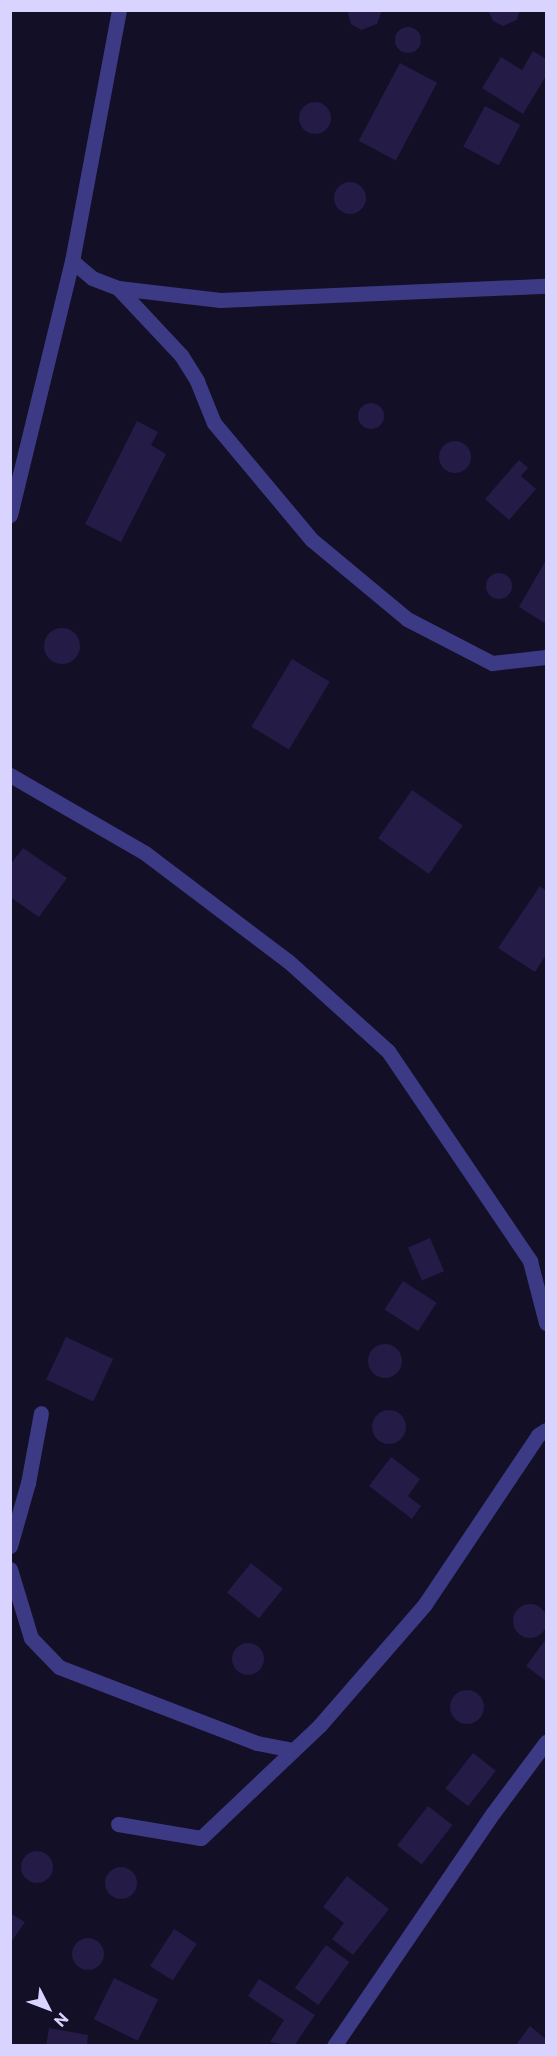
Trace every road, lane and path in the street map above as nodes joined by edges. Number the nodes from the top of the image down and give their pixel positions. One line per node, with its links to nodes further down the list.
1 (119, 10): 2 (street)
2 (72, 261): 4 (street); 5 (street)
3 (546, 286): 4 (street)
4 (118, 288): 6 (street)
5 (10, 515)
6 (546, 657)
7 (10, 775): 8 (street)
8 (546, 1323)
9 (41, 1413): 11 (street)
10 (546, 1430): 14 (street)
11 (10, 1546)
12 (10, 1569): 14 (street)
13 (546, 1742): 16 (street)
14 (293, 1750): 15 (street)
15 (118, 1824)
16 (334, 2046)

